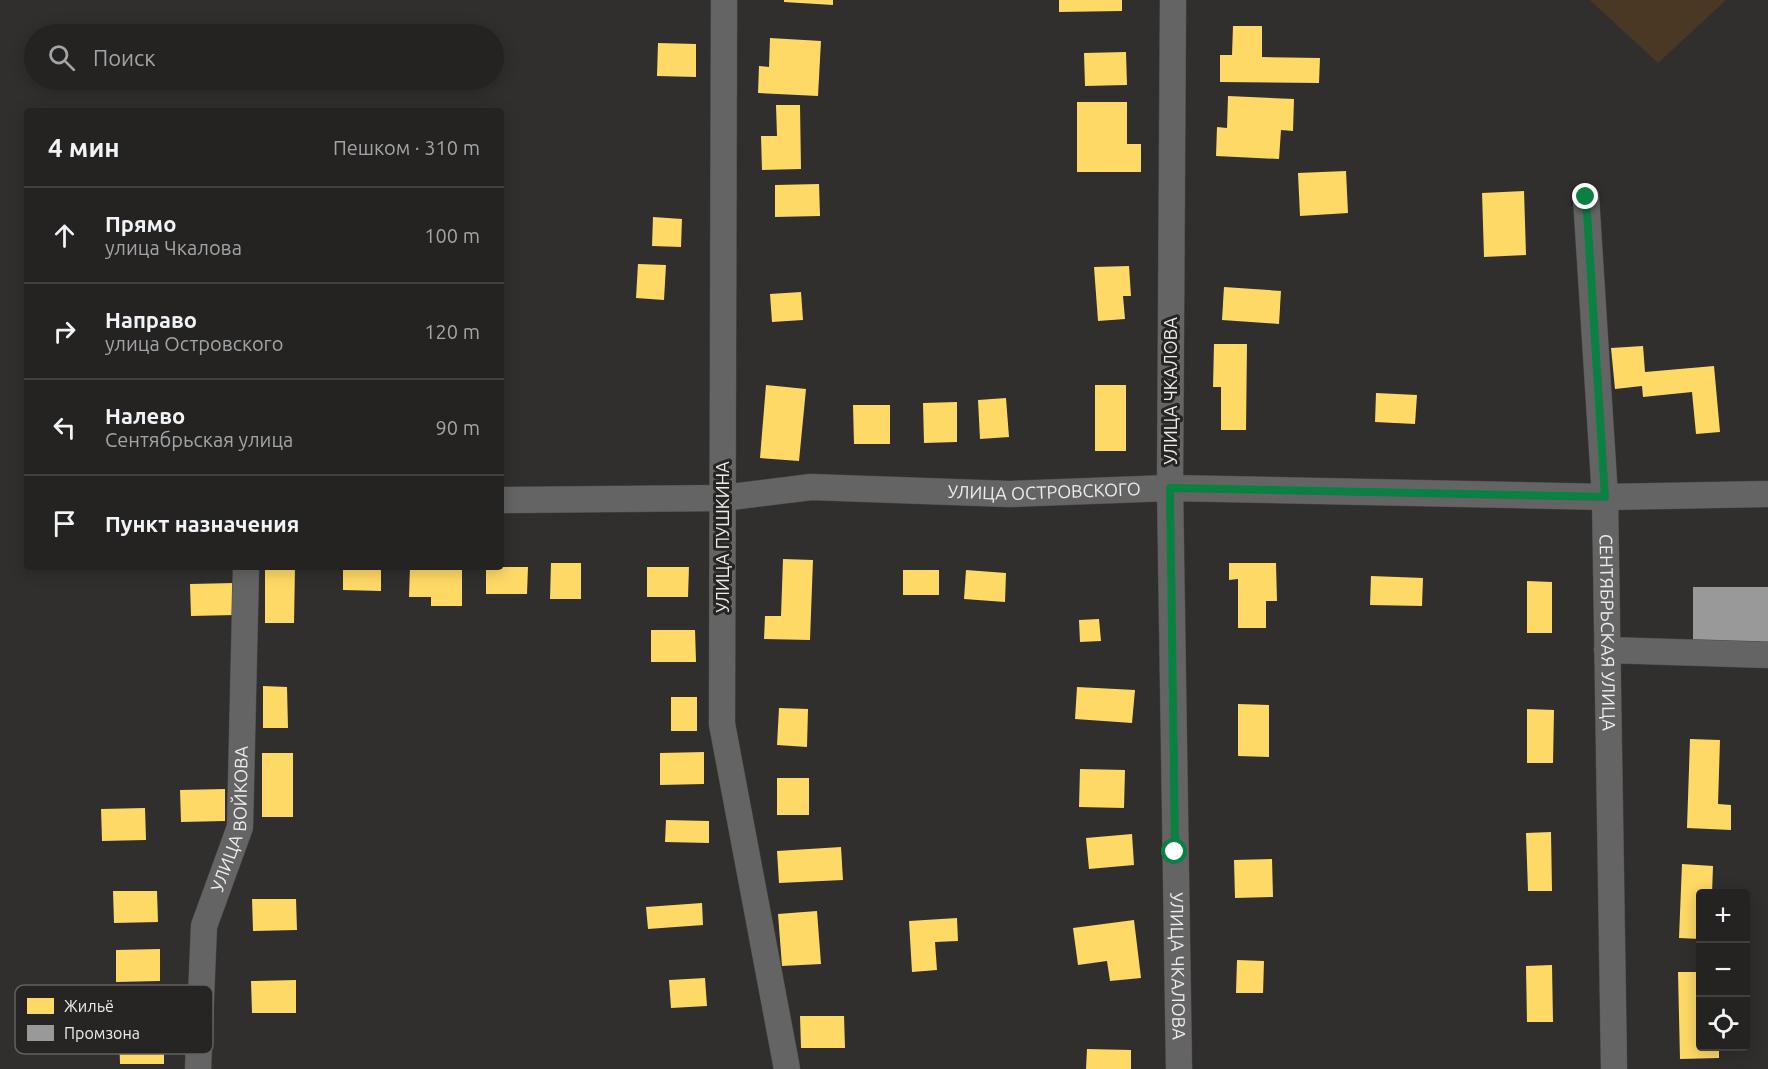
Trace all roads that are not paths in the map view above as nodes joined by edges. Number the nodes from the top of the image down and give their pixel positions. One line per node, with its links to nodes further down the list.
1 (724, 0): 7 (street, УЛИЦА ПУШКИНА)
2 (1173, 0): 4 (street, УЛИЦА ЧКАЛОВА)
3 (1586, 197): 6 (street, СЕНТЯБРЬСКАЯ УЛИЦА)
4 (1170, 488): 6 (street, УЛИЦА ОСТРОВСКОГО); 7 (street, УЛИЦА ОСТРОВСКОГО); 16 (street, УЛИЦА ЧКАЛОВА)
5 (1768, 494): 6 (street, УЛИЦА ОСТРОВСКОГО)
6 (1605, 497): 10 (street, СЕНТЯБРЬСКАЯ УЛИЦА)
7 (723, 498): 8 (street, УЛИЦА ОСТРОВСКОГО); 15 (street, УЛИЦА ПУШКИНА)
8 (504, 500)
9 (246, 570): 12 (street, УЛИЦА ВОЙКОВА)
10 (1607, 650): 11 (street); 17 (street, СЕНТЯБРЬСКАЯ УЛИЦА)
11 (1768, 655)
12 (202, 985)
13 (199, 1054): 14 (street, УЛИЦА ВОЙКОВА)
14 (198, 1069)
15 (787, 1069)
16 (1179, 1069)
17 (1614, 1069)

